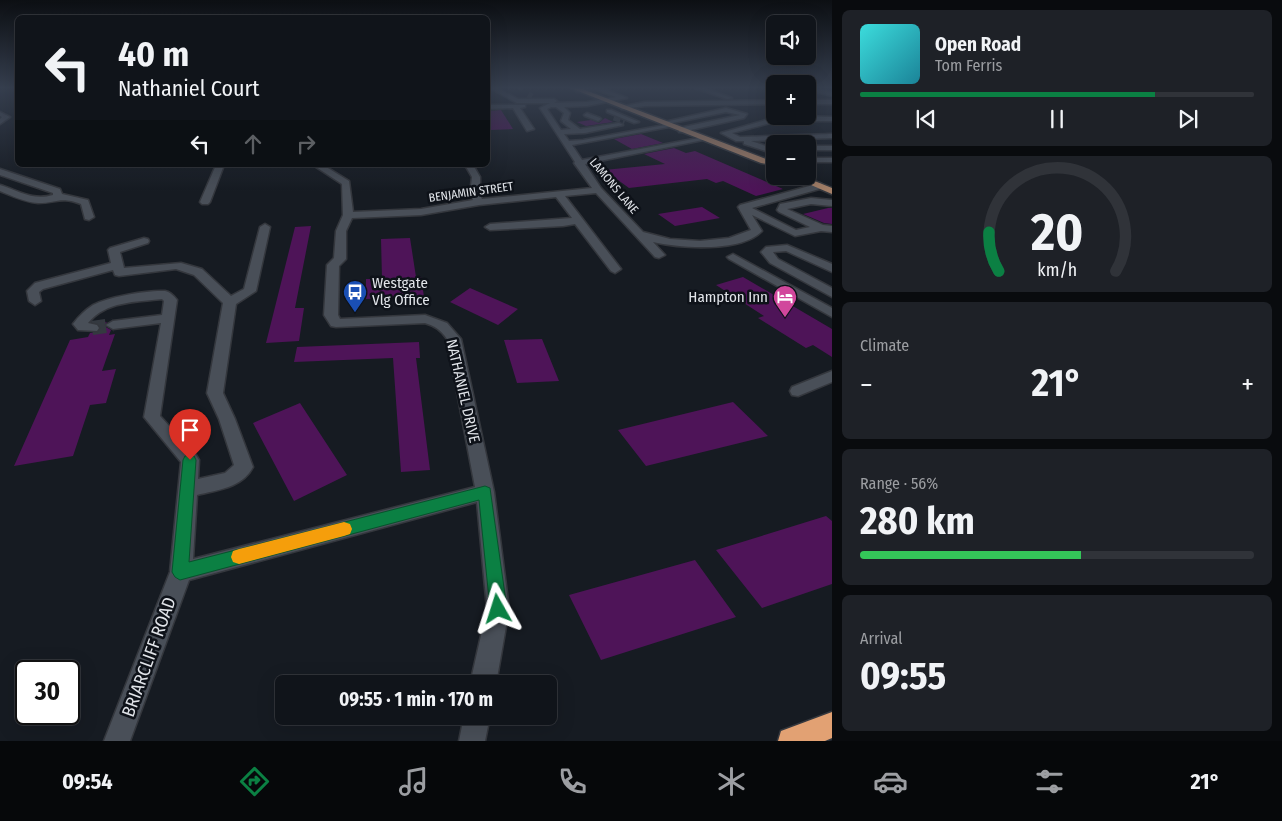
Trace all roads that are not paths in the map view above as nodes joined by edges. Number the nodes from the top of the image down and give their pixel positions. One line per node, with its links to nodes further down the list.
1 (525, 122): 13 (street)
2 (551, 122): 18 (street, LAMONS LANE)
3 (565, 122): 15 (street)
4 (607, 122): 15 (street)
5 (660, 122): 10 (main road)
6 (677, 122): 10 (street)
7 (724, 122): 17 (street)
8 (760, 122): 14 (street)
9 (831, 122): 12 (street)
10 (667, 124): 16 (street); 17 (main road)
11 (776, 128): 14 (street)
12 (795, 128)
13 (530, 129)
14 (738, 129): 21 (street)
15 (578, 130): 18 (street)
16 (648, 130): 22 (street); 25 (street)
17 (682, 130): 20 (main road)
18 (558, 132): 23 (street, LAMONS LANE)
19 (832, 136): 21 (street)
20 (704, 139): 24 (main road); 25 (street)
21 (739, 139): 24 (street); 26 (street)
22 (583, 142): 23 (street); 29 (street)
23 (565, 143): 33 (street, LAMONS LANE)
24 (717, 143): 32 (main road)
25 (681, 144): 29 (street)
26 (766, 148)
27 (816, 148): 28 (street)
28 (832, 148)
29 (610, 157): 33 (street)
30 (816, 160): 31 (street)
31 (832, 160)
32 (764, 161)
33 (578, 163): 42 (street, LAMONS LANE)
34 (219, 167): 47 (street)
35 (320, 167): 50 (street, NATHANIEL DRIVE)
36 (469, 167): 46 (street)
37 (9, 168): 38 (street)
38 (0, 171): 45 (street)
39 (816, 177): 40 (main road)
40 (828, 182): 43 (main road); 49 (street)
41 (0, 188): 45 (street)
42 (598, 190): 44 (street, BENJAMIN STREET); 57 (street, LAMONS LANE)
43 (832, 191)
44 (559, 194): 46 (street, BENJAMIN STREET); 52 (street)
45 (58, 196): 51 (street)
46 (477, 199): 50 (street, BENJAMIN STREET)
47 (205, 202)
48 (832, 203): 55 (street)
49 (743, 207): 55 (street); 57 (street)
50 (348, 215): 76 (street, NATHANIEL DRIVE)
51 (89, 217)
52 (578, 220): 54 (street); 64 (street)
53 (265, 227): 68 (street)
54 (490, 227)
55 (820, 228): 56 (street)
56 (832, 229)
57 (639, 234): 59 (street, LAMONS LANE)
58 (144, 241): 62 (street)
59 (659, 255)
60 (733, 257): 69 (street)
61 (774, 261): 63 (street); 65 (street); 66 (street)
62 (117, 265): 67 (street); 68 (street)
63 (832, 268)
64 (615, 269)
65 (832, 289)
66 (832, 293)
67 (35, 301)
68 (230, 302): 75 (street)
69 (832, 312)
70 (168, 318): 71 (street); 72 (street); 75 (street, BRIARCLIFF ROAD)
71 (113, 325)
72 (92, 328)
73 (832, 376): 74 (street)
74 (798, 391)
75 (187, 489): 77 (street, BRIARCLIFF ROAD)
76 (485, 492): 77 (street); 78 (street, NATHANIEL DRIVE)
77 (180, 572): 81 (street, BRIARCLIFF ROAD)
78 (485, 675)
79 (475, 725): 82 (street)
80 (832, 725): 83 (highway)
81 (118, 741)
82 (472, 741)
83 (791, 741)

